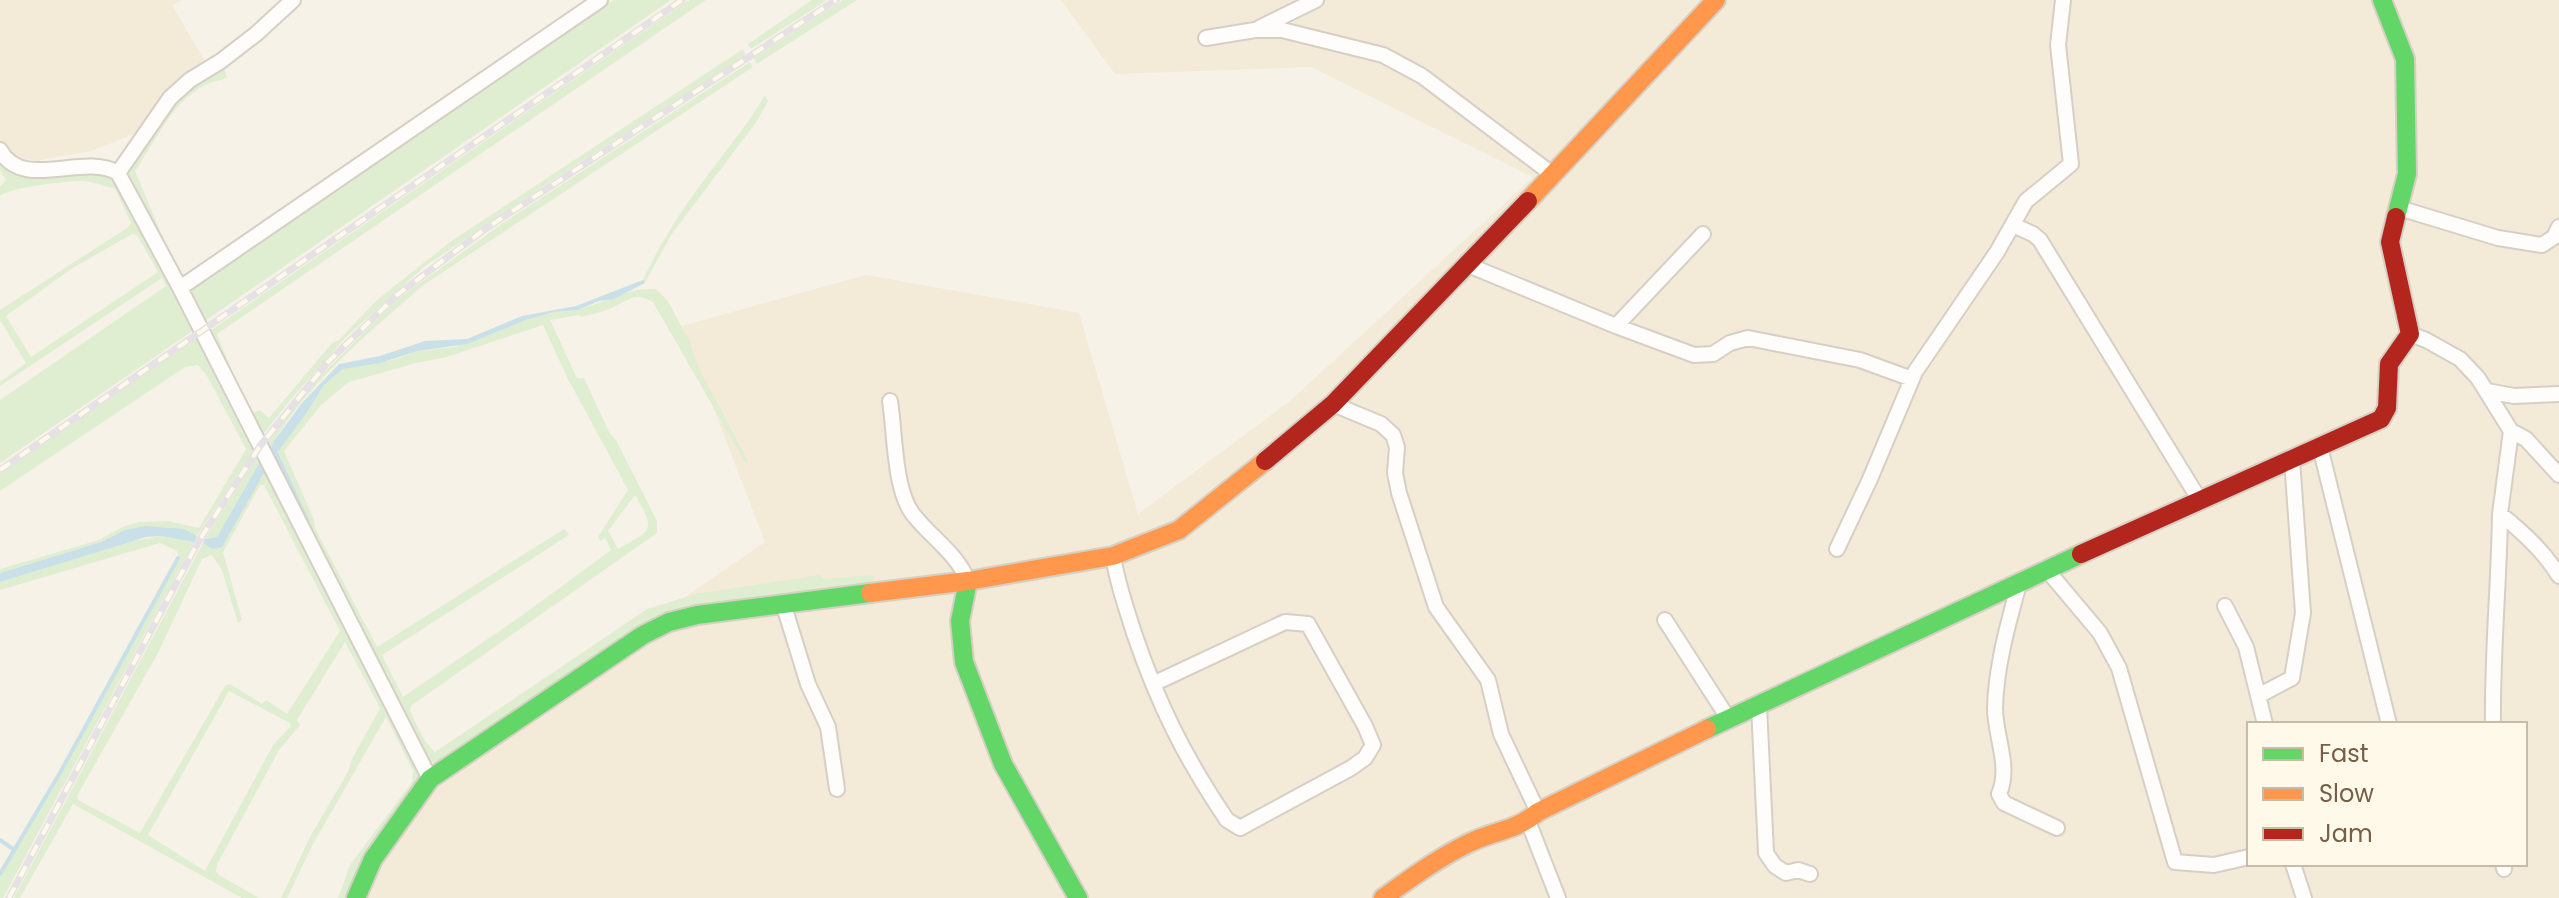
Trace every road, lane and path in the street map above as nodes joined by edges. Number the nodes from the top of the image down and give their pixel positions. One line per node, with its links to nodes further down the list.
1 (293, 0): 10 (street)
2 (600, 0): 17 (street)
3 (1316, 0): 7 (street)
4 (1716, 0): 11 (street)
5 (2063, 0): 13 (street)
6 (2382, 0): 12 (street)
7 (1255, 30): 8 (street); 11 (street)
8 (1206, 38)
9 (0, 150): 10 (street)
10 (118, 173): 17 (street)
11 (1552, 174): 16 (street)
12 (2399, 208): 14 (street); 19 (street)
13 (2013, 225): 20 (street); 29 (street)
14 (2559, 227)
15 (1703, 234): 18 (street)
16 (1468, 265): 18 (street); 24 (street)
17 (180, 288): 47 (street)
18 (1616, 326): 20 (street)
19 (2410, 334): 21 (street); 26 (street)
20 (1912, 379): 31 (street)
21 (2487, 391): 22 (street); 25 (street)
22 (2559, 394)
23 (890, 401): 35 (street)
24 (1333, 404): 32 (street); 49 (street)
25 (2511, 431): 28 (street); 30 (street)
26 (2320, 447): 27 (street); 45 (street)
27 (2292, 460): 29 (street); 41 (street)
28 (2559, 475)
29 (2199, 499): 33 (street)
30 (2500, 514): 34 (street); 46 (street)
31 (1837, 549)
32 (1113, 556): 35 (street); 40 (street)
33 (2047, 570): 36 (street); 51 (street)
34 (2559, 576)
35 (968, 581): 37 (street); 55 (street)
36 (2019, 584): 42 (street); 50 (street)
37 (783, 603): 47 (street); 48 (street)
38 (2225, 606): 41 (street)
39 (1665, 620): 43 (street)
40 (1153, 684): 40 (street)
41 (2258, 696): 44 (street)
42 (1759, 706): 43 (street); 53 (street)
43 (1728, 718): 49 (street)
44 (2264, 722)
45 (2389, 722)
46 (2493, 722)
47 (430, 779): 54 (street)
48 (837, 789)
49 (1533, 817): 56 (street); 57 (street)
50 (2057, 828)
51 (2247, 857)
52 (2294, 866): 58 (street)
53 (1810, 874)
54 (356, 898)
55 (1078, 898)
56 (1383, 898)
57 (1558, 898)
58 (2304, 898)

